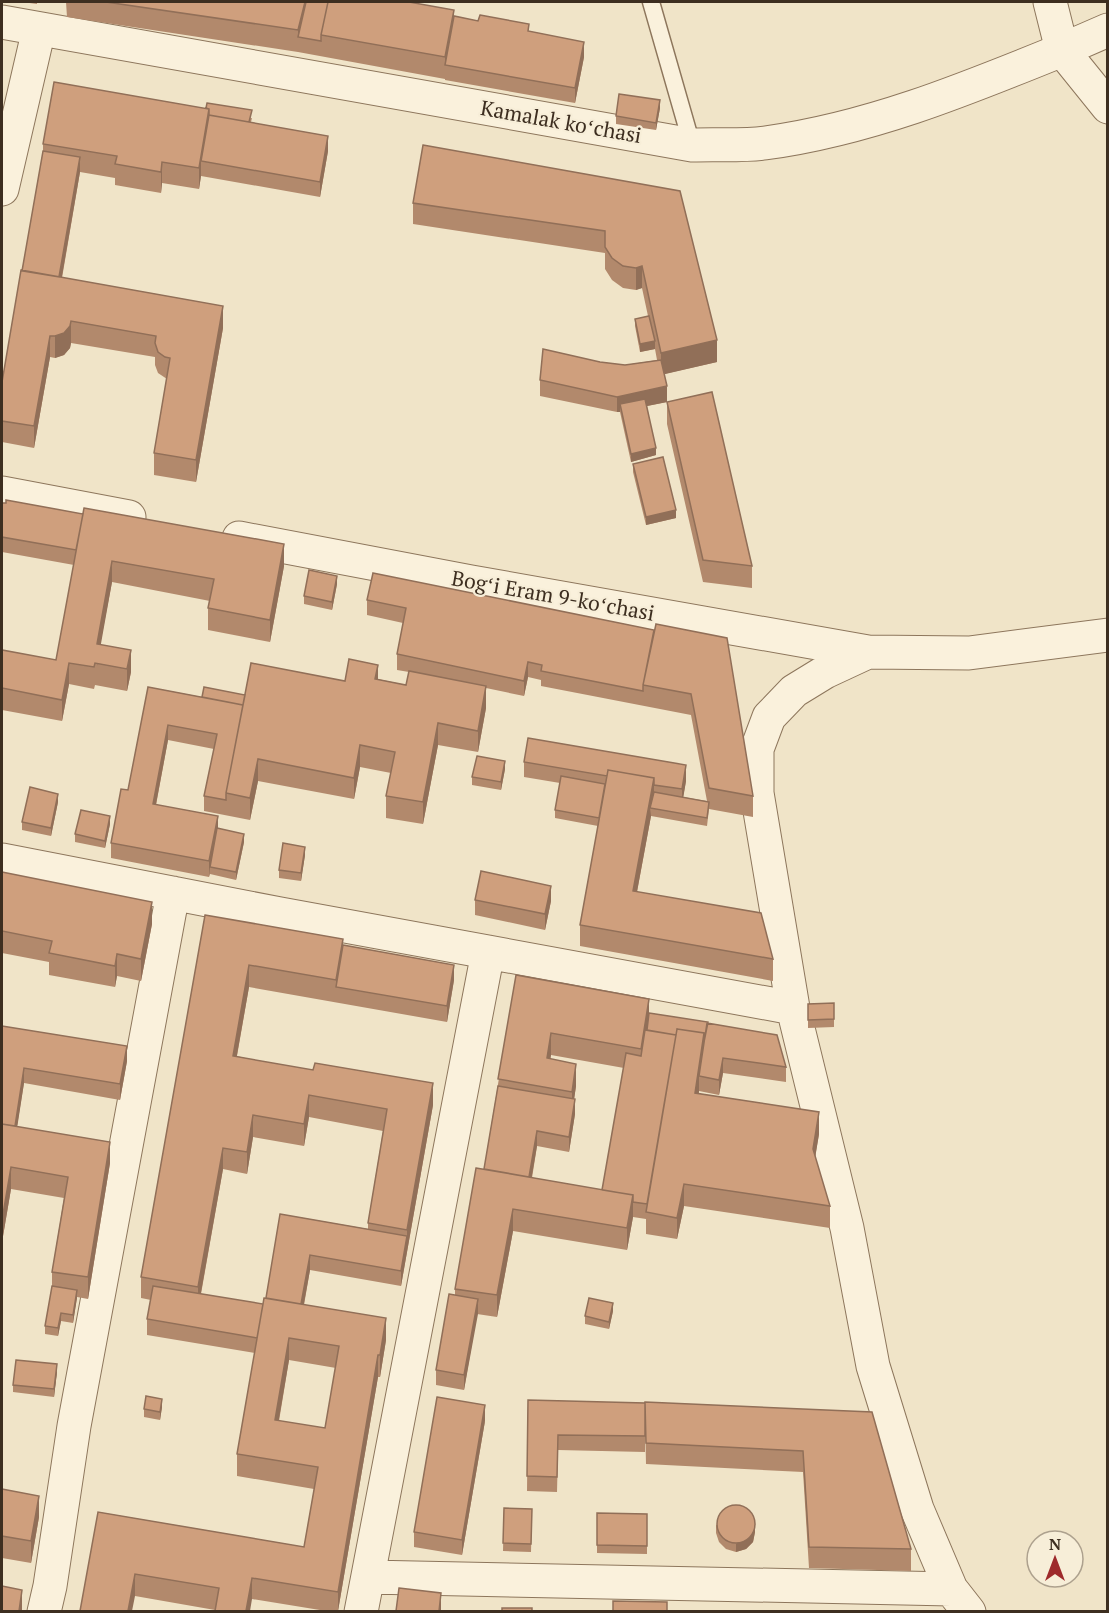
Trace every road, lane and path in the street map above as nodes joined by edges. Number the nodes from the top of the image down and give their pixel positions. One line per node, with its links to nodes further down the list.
1 (651, 2): 8 (lane)
2 (1050, 2): 6 (street)
3 (2, 22): 4 (street, Kamalak koʻchasi)
4 (39, 29): 8 (street, Kamalak koʻchasi); 9 (street)
5 (1107, 30): 6 (street, Kamalak koʻchasi)
6 (1062, 50): 7 (street); 8 (street, Kamalak koʻchasi)
7 (1107, 107)
8 (692, 145)
9 (2, 189)
10 (2, 493): 11 (street)
11 (154, 522)
12 (213, 533): 14 (street, Bogʻi Eram 9-koʻchasi)
13 (1107, 635): 14 (street, Bogʻi Eram 9-koʻchasi)
14 (868, 652): 18 (street)
15 (2, 860): 16 (street)
16 (173, 893): 17 (street); 21 (street)
17 (488, 952): 18 (street); 19 (street)
18 (793, 1008): 20 (street)
19 (368, 1577): 20 (street); 22 (street)
20 (960, 1600)
21 (44, 1611)
22 (361, 1611)

